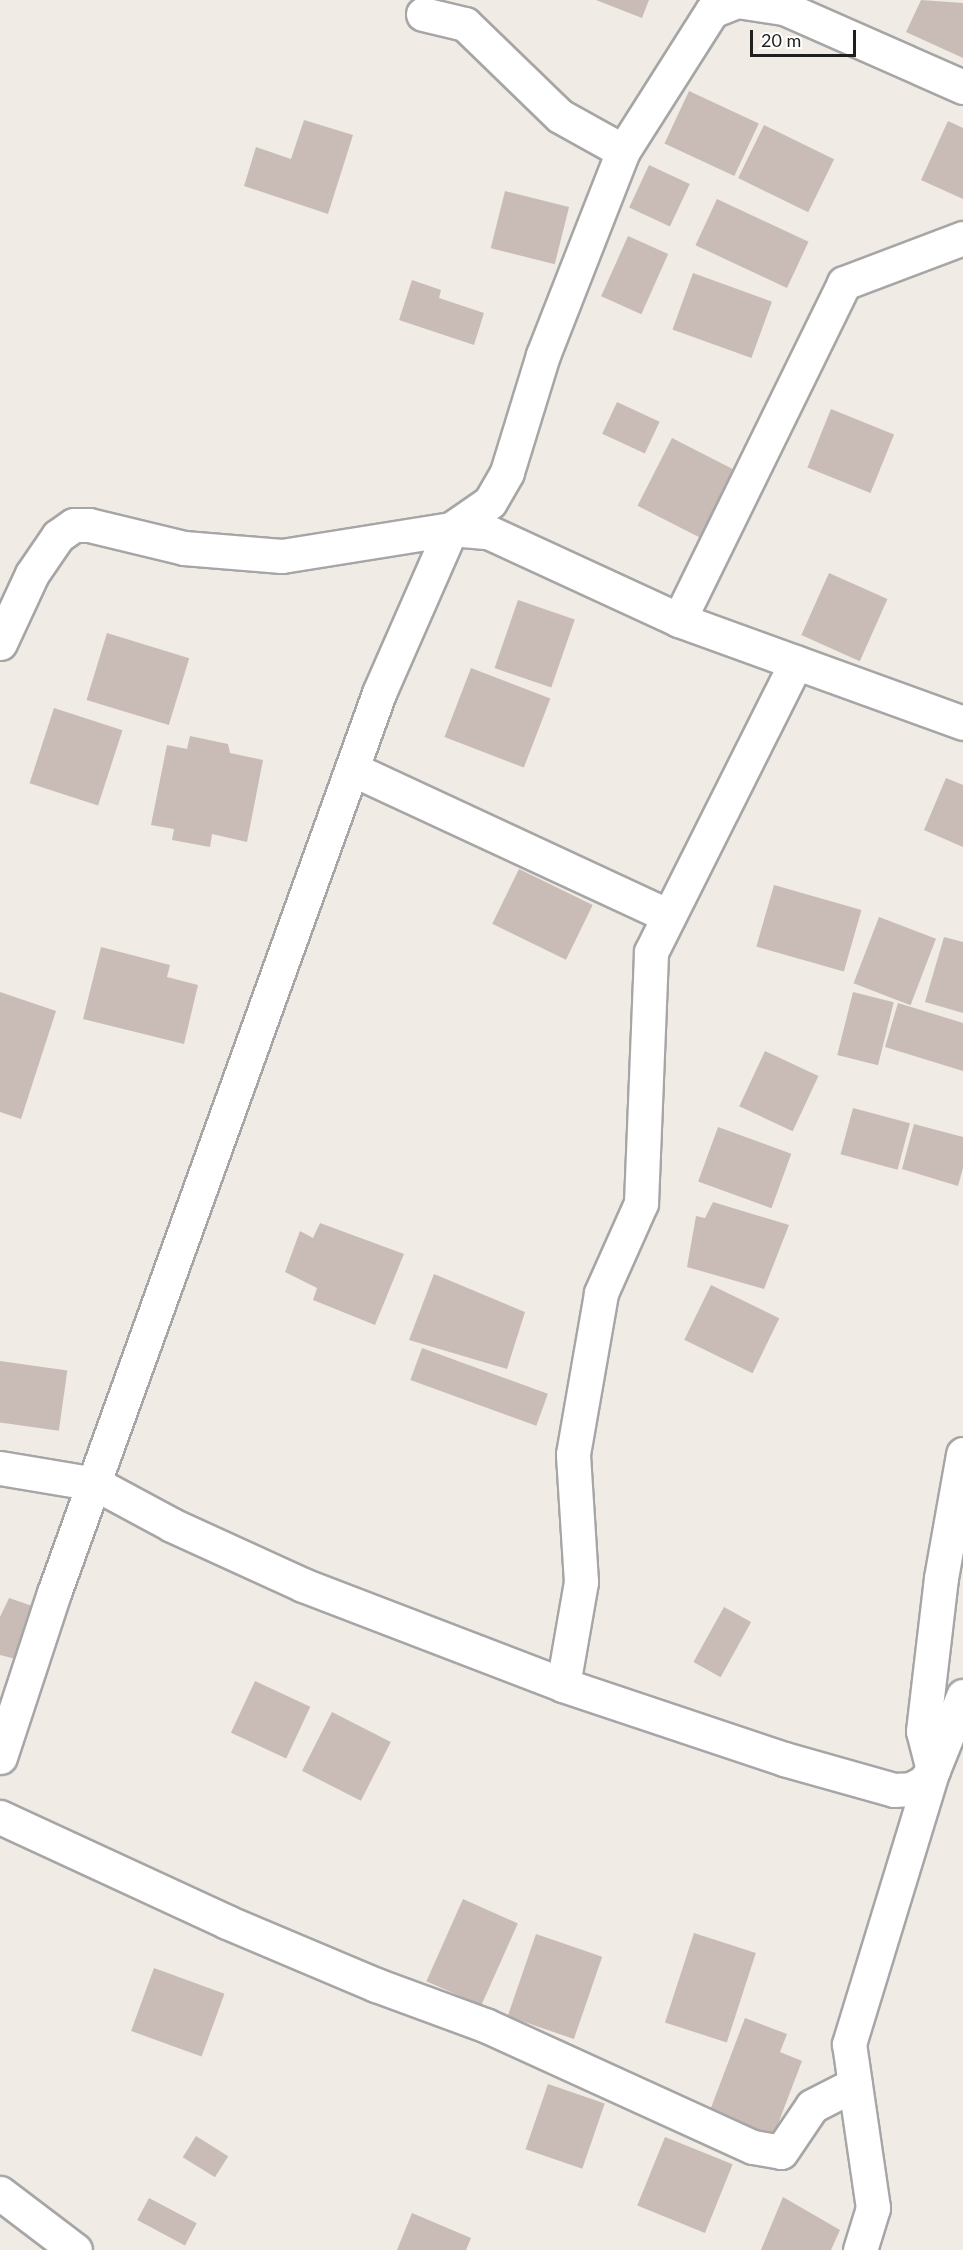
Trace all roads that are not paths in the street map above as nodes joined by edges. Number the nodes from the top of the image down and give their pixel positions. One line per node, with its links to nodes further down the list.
1 (737, 1): 3 (street); 4 (street)
2 (423, 14): 4 (street)
3 (963, 87)
4 (623, 151): 6 (street)
5 (963, 238): 7 (street)
6 (451, 529): 7 (street); 8 (street); 11 (street)
7 (679, 620): 9 (street)
8 (0, 643)
9 (796, 662): 10 (street); 12 (street)
10 (963, 723)
11 (352, 769): 12 (street); 15 (street)
12 (669, 916): 16 (street)
13 (963, 1454): 19 (street)
14 (0, 1468): 15 (street)
15 (96, 1484): 16 (street); 18 (street)
16 (562, 1684): 19 (street)
17 (963, 1696): 19 (street)
18 (0, 1757)
19 (933, 1770): 21 (street)
20 (0, 1817): 21 (street)
21 (855, 2084): 24 (street)
22 (0, 2193): 23 (street)
23 (75, 2250)
24 (860, 2250)

